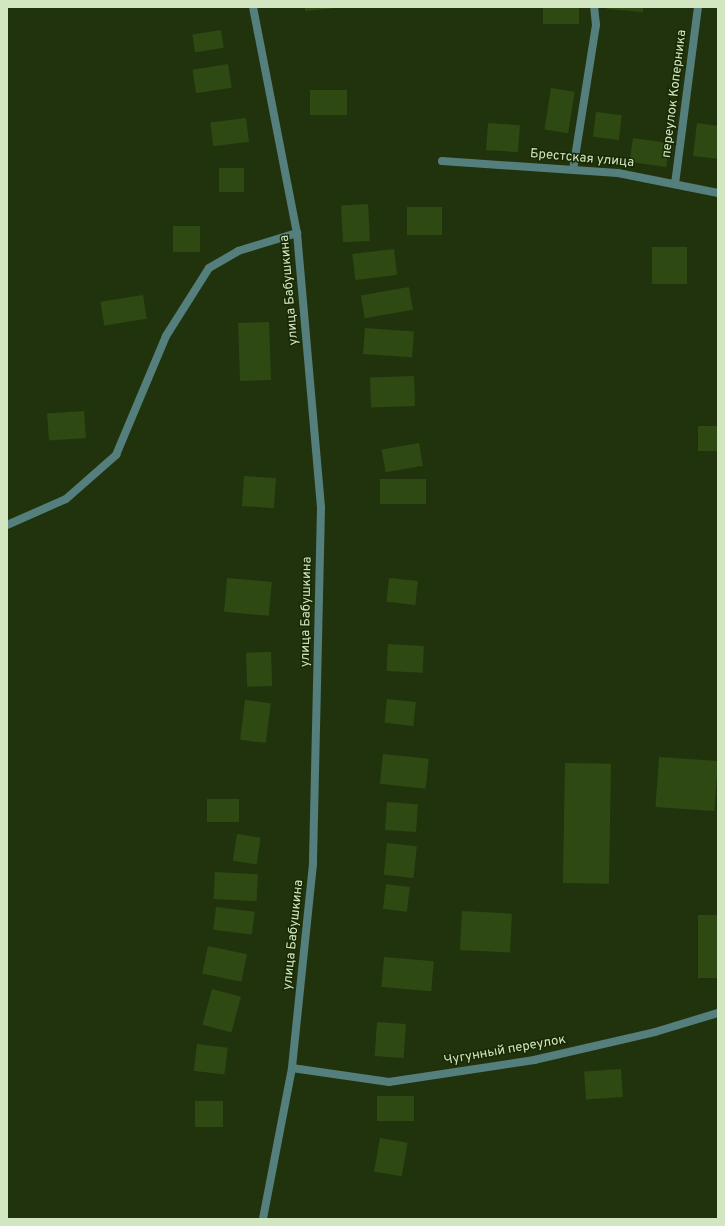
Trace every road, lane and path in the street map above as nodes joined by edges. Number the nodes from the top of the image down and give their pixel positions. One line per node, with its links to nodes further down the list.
1 (252, 7): 8 (street, улица Бабушкина)
2 (594, 7): 5 (street)
3 (698, 7): 6 (street, переулок Коперника)
4 (442, 160): 5 (street, Брестская улица)
5 (573, 170): 6 (street, Брестская улица)
6 (675, 184): 7 (street, Брестская улица)
7 (718, 193)
8 (297, 233): 9 (street); 11 (street, улица Бабушкина)
9 (7, 525)
10 (718, 1013): 11 (street, Чугунный переулок)
11 (292, 1068): 12 (street, улица Бабушкина)
12 (262, 1219)

